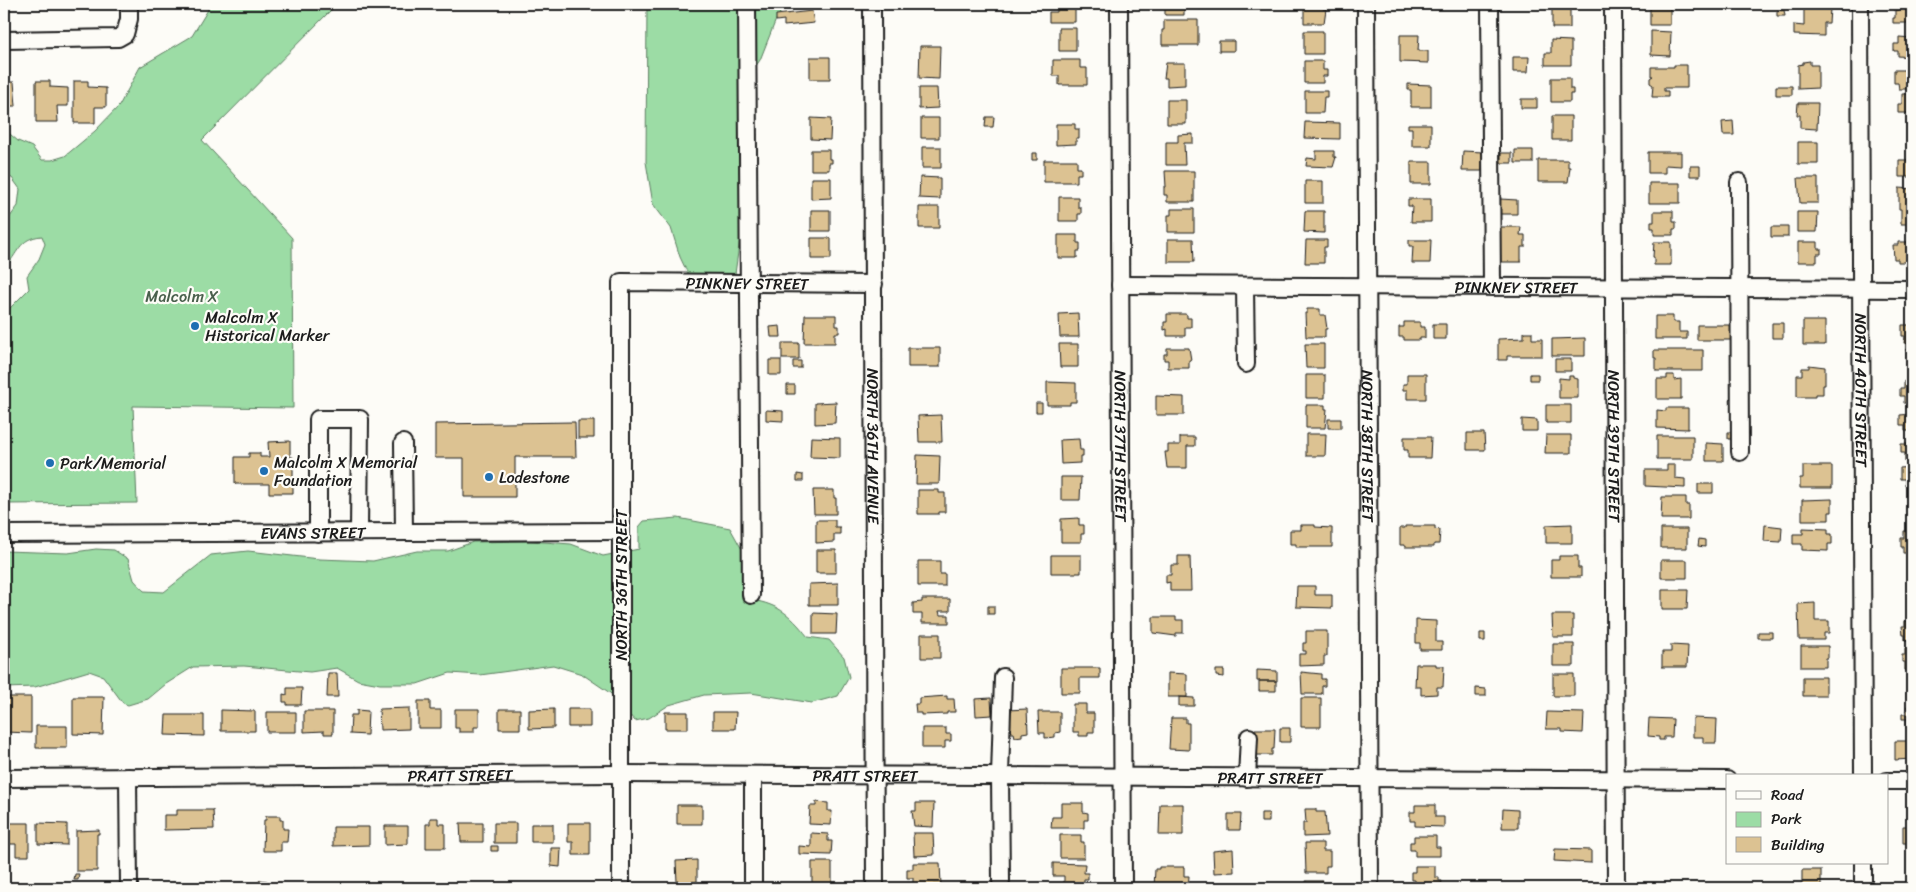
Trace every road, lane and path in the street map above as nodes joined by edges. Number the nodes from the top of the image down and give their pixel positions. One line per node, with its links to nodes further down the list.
1 (129, 4): 9 (street)
2 (747, 4): 12 (street)
3 (872, 4): 13 (street, NORTH 36TH AVENUE)
4 (1119, 4): 14 (street, NORTH 37TH STREET)
5 (1366, 4): 16 (street, NORTH 38TH STREET)
6 (1490, 4): 17 (street)
7 (1613, 4): 18 (street, NORTH 39TH STREET)
8 (1860, 4): 20 (street, NORTH 40TH STREET)
9 (4, 40)
10 (1739, 182): 19 (street)
11 (621, 282): 12 (street, PINKNEY STREET); 27 (street, NORTH 36TH STREET)
12 (748, 283): 13 (street, PINKNEY STREET); 30 (street)
13 (874, 284): 35 (street, NORTH 36TH AVENUE)
14 (1120, 285): 15 (street, PINKNEY STREET); 38 (street, NORTH 37TH STREET)
15 (1245, 286): 16 (street, PINKNEY STREET); 22 (street)
16 (1367, 286): 17 (street, PINKNEY STREET); 42 (street, NORTH 38TH STREET)
17 (1492, 287): 18 (street, PINKNEY STREET)
18 (1614, 288): 19 (street, PINKNEY STREET); 43 (street, NORTH 39TH STREET)
19 (1739, 288): 20 (street, PINKNEY STREET); 24 (street)
20 (1861, 289): 21 (street, PINKNEY STREET); 34 (street, NORTH 40TH STREET)
21 (1912, 289)
22 (1246, 364)
23 (403, 443): 26 (street)
24 (1740, 452)
25 (318, 532): 28 (street, EVANS STREET); 28 (street); 29 (street, EVANS STREET)
26 (404, 532): 27 (street, EVANS STREET); 28 (street, EVANS STREET)
27 (621, 532): 33 (street, NORTH 36TH STREET)
28 (359, 533)
29 (4, 534)
30 (751, 594)
31 (1002, 677): 37 (street)
32 (1249, 738): 41 (street)
33 (621, 774): 36 (street, PRATT STREET); 40 (street, PRATT STREET); 50 (street, NORTH 36TH STREET)
34 (1863, 774)
35 (875, 775): 36 (street, PRATT STREET); 37 (street, PRATT STREET); 52 (street, NORTH 36TH AVENUE)
36 (753, 776): 51 (street)
37 (1000, 776): 38 (street, PRATT STREET); 48 (street)
38 (1123, 777): 41 (street, PRATT STREET); 53 (street, NORTH 37TH STREET)
39 (4, 778): 40 (street, PRATT STREET)
40 (128, 778): 49 (street)
41 (1247, 778): 42 (street, PRATT STREET)
42 (1370, 778): 43 (street, PRATT STREET); 54 (street, NORTH 38TH STREET)
43 (1616, 780): 44 (street, PRATT STREET); 55 (street, NORTH 39TH STREET)
44 (1726, 780)
45 (1888, 781): 46 (street)
46 (1912, 781)
47 (1863, 864): 56 (street)
48 (1001, 881)
49 (129, 888)
50 (621, 888)
51 (753, 888)
52 (875, 888)
53 (1123, 888)
54 (1370, 888)
55 (1616, 888)
56 (1863, 888)

